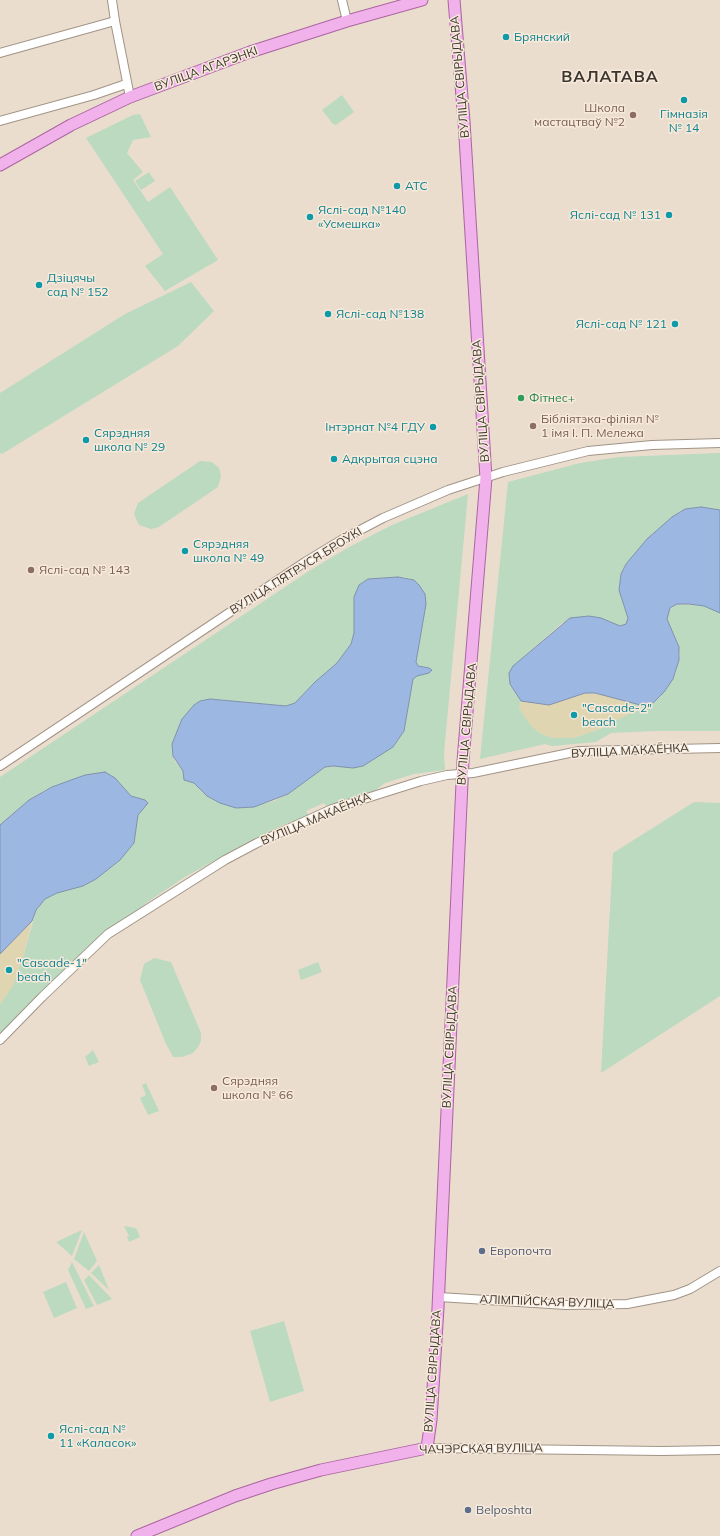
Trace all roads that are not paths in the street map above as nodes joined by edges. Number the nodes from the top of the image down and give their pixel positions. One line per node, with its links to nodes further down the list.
1 (112, 0): 6 (street)
2 (342, 0): 5 (street)
3 (422, 0): 5 (main road, ВУЛІЦА АГАРЭНКІ)
4 (454, 0): 13 (main road, ВУЛІЦА СВІРЫДАВА)
5 (347, 21): 9 (main road, ВУЛІЦА АГАРЭНКІ)
6 (115, 22): 7 (street); 8 (street)
7 (0, 53)
8 (126, 84): 9 (street); 10 (street)
9 (130, 97): 11 (main road, ВУЛІЦА АГАРЭНКІ)
10 (0, 120)
11 (0, 165)
12 (720, 443): 13 (street, ВУЛІЦА ПЯТРУСЯ БРОЎКІ)
13 (486, 478): 15 (street, ВУЛІЦА ПЯТРУСЯ БРОЎКІ); 16 (main road, ВУЛІЦА СВІРЫДАВА)
14 (720, 748): 16 (street, ВУЛІЦА МАКАЁНКА)
15 (0, 766)
16 (463, 775): 17 (street, ВУЛІЦА МАКАЁНКА); 19 (main road, ВУЛІЦА СВІРЫДАВА)
17 (0, 1040)
18 (720, 1271): 19 (street, АЛІМПІЙСКАЯ ВУЛІЦА)
19 (439, 1297): 20 (main road, ВУЛІЦА СВІРЫДАВА)
20 (427, 1448): 21 (street, ЧАЧЭРСКАЯ ВУЛІЦА); 22 (main road, ЧАЧЭРСКАЯ ВУЛІЦА)
21 (720, 1450)
22 (136, 1536)

